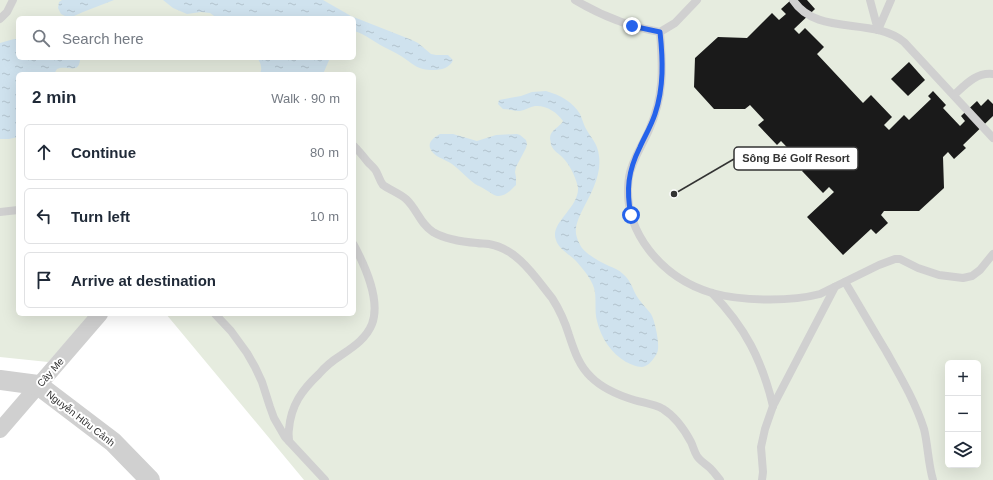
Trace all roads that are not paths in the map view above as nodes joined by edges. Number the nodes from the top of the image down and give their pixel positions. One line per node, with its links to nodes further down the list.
1 (13, 0): 7 (lane)
2 (575, 0): 9 (lane)
3 (697, 0): 9 (lane)
4 (792, 0): 8 (lane)
5 (870, 0): 8 (lane)
6 (890, 0): 8 (lane)
7 (0, 19)
8 (878, 30): 11 (lane)
9 (660, 32): 20 (lane)
10 (993, 74): 11 (lane)
11 (954, 95): 12 (lane)
12 (993, 138)
13 (356, 148): 30 (lane)
14 (16, 210): 15 (lane)
15 (0, 212)
16 (356, 249): 27 (lane)
17 (993, 254): 18 (lane)
18 (845, 282): 19 (lane); 32 (lane)
19 (835, 287): 20 (lane); 25 (lane)
20 (711, 293): 25 (lane)
21 (98, 316): 24 (street, Cây Me)
22 (217, 316): 27 (lane)
23 (0, 380): 24 (street, Nguyễn Hữu Cảnh)
24 (38, 385): 26 (street, Cây Me); 28 (street, Nguyễn Hữu Cảnh)
25 (773, 406): 31 (lane)
26 (0, 430)
27 (289, 441): 29 (lane)
28 (150, 480)
29 (324, 480)
30 (720, 480)
31 (762, 480)
32 (932, 480)

